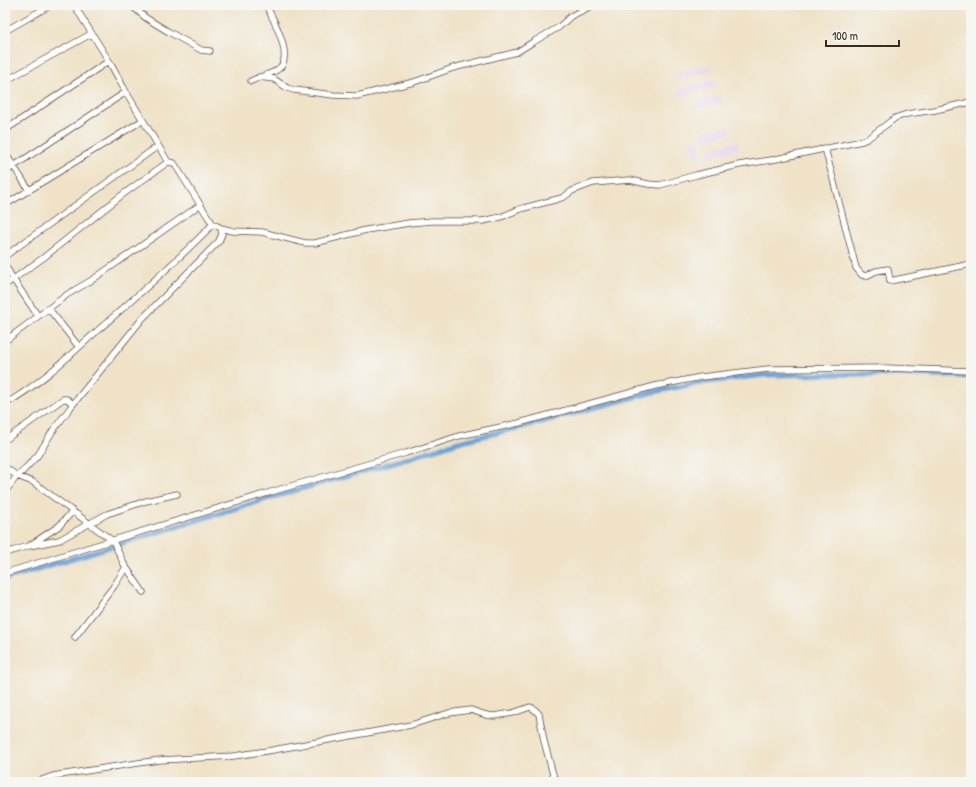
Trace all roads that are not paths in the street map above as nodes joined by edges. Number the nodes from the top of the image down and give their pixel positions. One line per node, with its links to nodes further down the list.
1 (51, 5): 6 (street)
2 (74, 5): 7 (street)
3 (131, 5): 8 (street)
4 (266, 5): 10 (street)
5 (594, 5): 10 (street)
6 (5, 31)
7 (91, 34): 9 (street); 11 (street)
8 (210, 51)
9 (109, 61): 13 (street); 16 (street)
10 (259, 77): 12 (street)
11 (5, 81)
12 (251, 81)
13 (126, 92): 15 (street); 21 (street)
14 (971, 102): 18 (street)
15 (143, 120): 17 (street); 23 (street)
16 (5, 130)
17 (158, 146): 20 (street); 28 (street)
18 (825, 148): 27 (street); 29 (street)
19 (5, 153): 21 (street)
20 (168, 162): 25 (street); 31 (street)
21 (13, 166): 22 (street); 23 (street)
22 (5, 172)
23 (29, 190): 24 (street)
24 (5, 204)
25 (200, 205): 26 (street); 33 (street)
26 (213, 224): 27 (street); 36 (street)
27 (221, 228): 39 (street)
28 (5, 256)
29 (971, 264)
30 (5, 265): 31 (street)
31 (13, 279): 32 (street); 34 (street)
32 (5, 285)
33 (49, 309): 34 (street); 36 (street)
34 (38, 316): 35 (street)
35 (5, 341)
36 (79, 347): 38 (street)
37 (971, 371): 47 (street)
38 (5, 404)
39 (73, 404): 40 (street); 42 (street)
40 (5, 440)
41 (5, 467): 42 (street)
42 (17, 476): 43 (street); 45 (street)
43 (5, 492)
44 (177, 494): 46 (street)
45 (73, 511): 46 (street); 48 (street)
46 (90, 524): 47 (street); 48 (street)
47 (113, 540): 50 (street); 51 (street)
48 (29, 546): 49 (street)
49 (5, 553)
50 (126, 567): 52 (street); 53 (street)
51 (5, 574)
52 (143, 592)
53 (76, 637)
54 (36, 782): 55 (street)
55 (555, 782)

